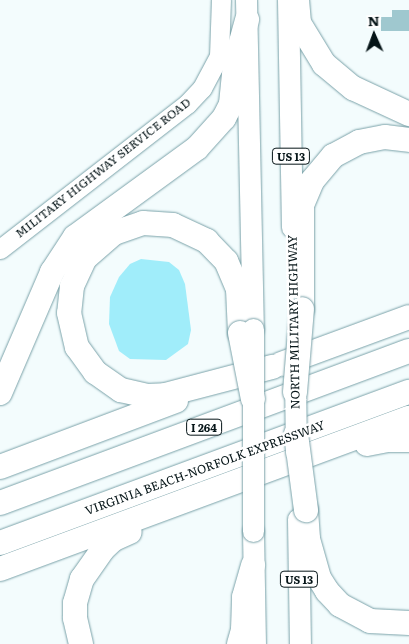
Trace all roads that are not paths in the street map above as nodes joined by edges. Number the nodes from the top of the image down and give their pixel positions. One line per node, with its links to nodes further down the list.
1 (221, 0): 7 (street, MILITARY HIGHWAY SERVICE ROAD)
2 (288, 0): 9 (main road, NORTH MILITARY HIGHWAY / US 13)
3 (297, 0): 5 (highway)
4 (246, 10): 11 (main road); 17 (highway)
5 (409, 114)
6 (409, 140): 9 (highway)
7 (0, 249)
8 (409, 305): 12 (highway)
9 (298, 311): 15 (highway, bridge)
10 (409, 317): 12 (highway)
11 (246, 331): 14 (highway); 18 (highway, bridge)
12 (328, 346): 14 (highway)
13 (409, 351): 25 (highway, I 264)
14 (272, 367): 22 (highway)
15 (295, 392): 20 (main road, NORTH MILITARY HIGHWAY, bridge)
16 (409, 392): 27 (highway, VIRGINIA BEACH-NORFOLK EXPRESSWAY)
17 (0, 393)
18 (253, 399): 28 (main road, bridge)
19 (409, 418): 23 (highway)
20 (296, 434): 26 (highway, bridge)
21 (409, 440): 23 (highway)
22 (0, 467)
23 (269, 470): 24 (highway)
24 (198, 497): 29 (highway); 31 (highway)
25 (0, 503)
26 (302, 512): 30 (highway); 34 (main road, US 13)
27 (0, 543)
28 (253, 565): 32 (highway); 33 (main road)
29 (0, 569)
30 (409, 624)
31 (81, 644)
32 (239, 644)
33 (255, 644)
34 (300, 644)

